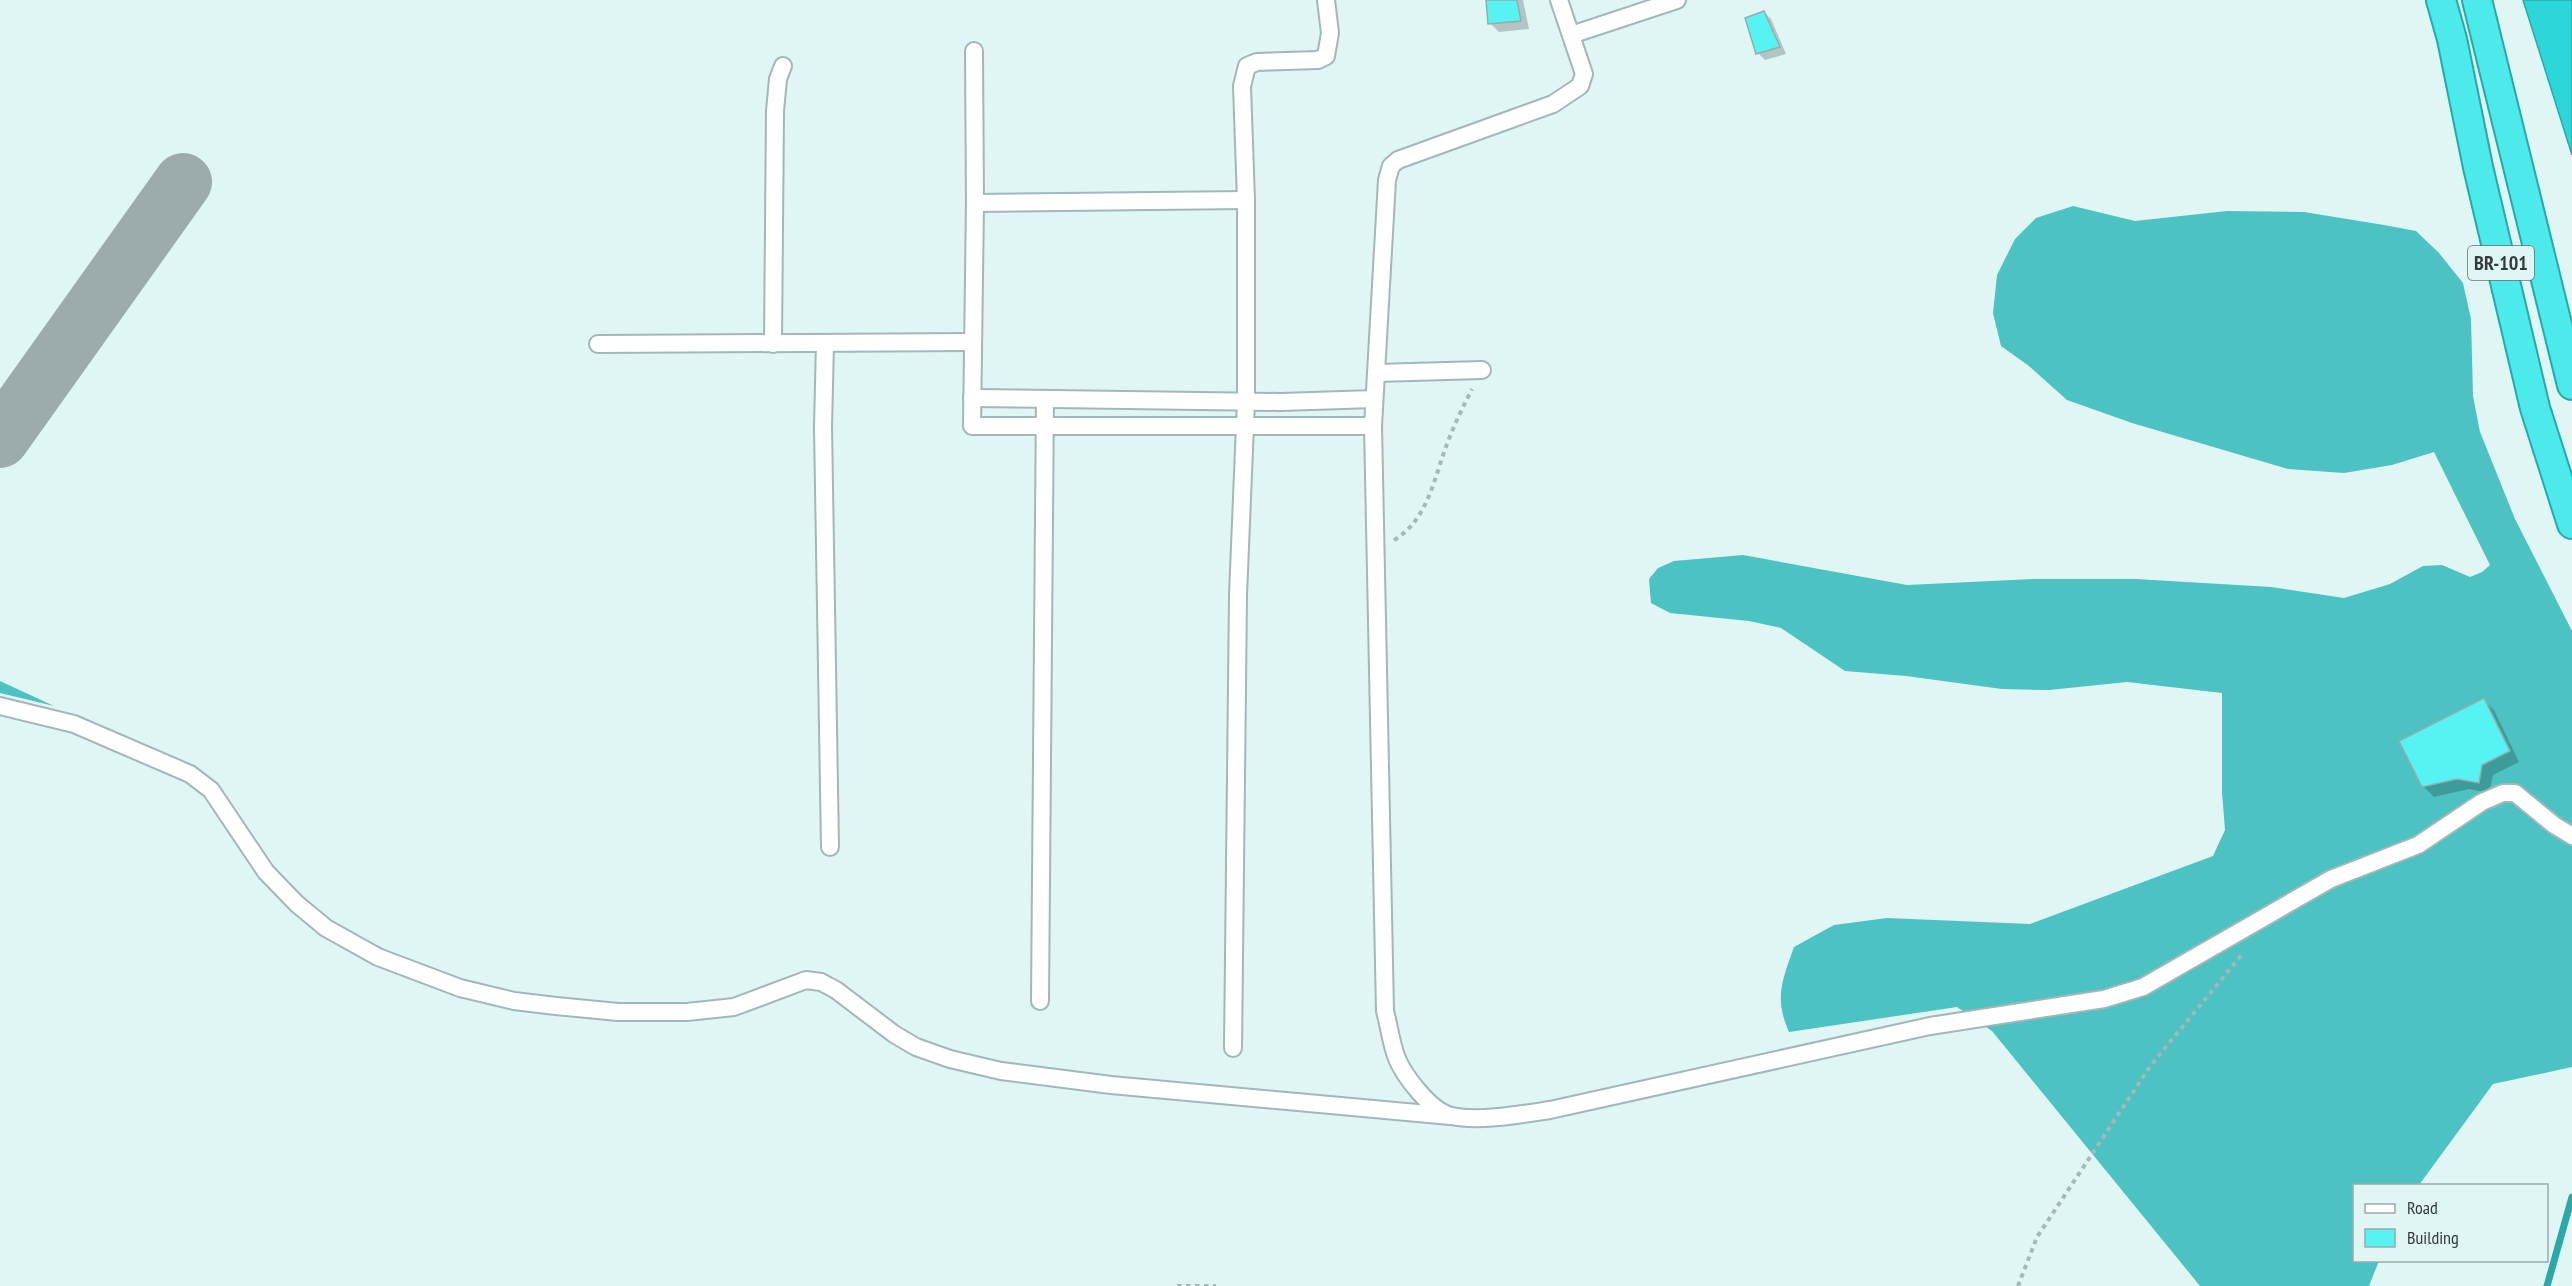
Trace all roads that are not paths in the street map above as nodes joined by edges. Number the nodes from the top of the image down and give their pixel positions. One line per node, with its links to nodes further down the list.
1 (1326, 0): 9 (street)
2 (1559, 0): 6 (street)
3 (1677, 0): 6 (street)
4 (2441, 0): 25 (highway, BR-101)
5 (2477, 0): 17 (highway, BR-101)
6 (1571, 35): 16 (street)
7 (974, 51): 10 (street)
8 (783, 66): 13 (street)
9 (1246, 200): 10 (street); 21 (street)
10 (975, 203): 11 (street)
11 (973, 342): 14 (street); 18 (street)
12 (598, 344): 13 (street)
13 (773, 344): 14 (street)
14 (825, 344): 28 (street)
15 (1482, 370): 16 (street)
16 (1376, 373): 20 (street)
17 (2572, 385)
18 (972, 398): 19 (street); 22 (street)
19 (1045, 399): 21 (street); 22 (street)
20 (1374, 399): 21 (street); 23 (street)
21 (1246, 401): 24 (street)
22 (1044, 426): 24 (street); 29 (street)
23 (1373, 426): 24 (street); 31 (street)
24 (1245, 427): 30 (street)
25 (2572, 524)
26 (0, 706): 31 (street)
27 (2572, 836): 31 (street)
28 (830, 847)
29 (1040, 1001)
30 (1233, 1048)
31 (1451, 1116)

